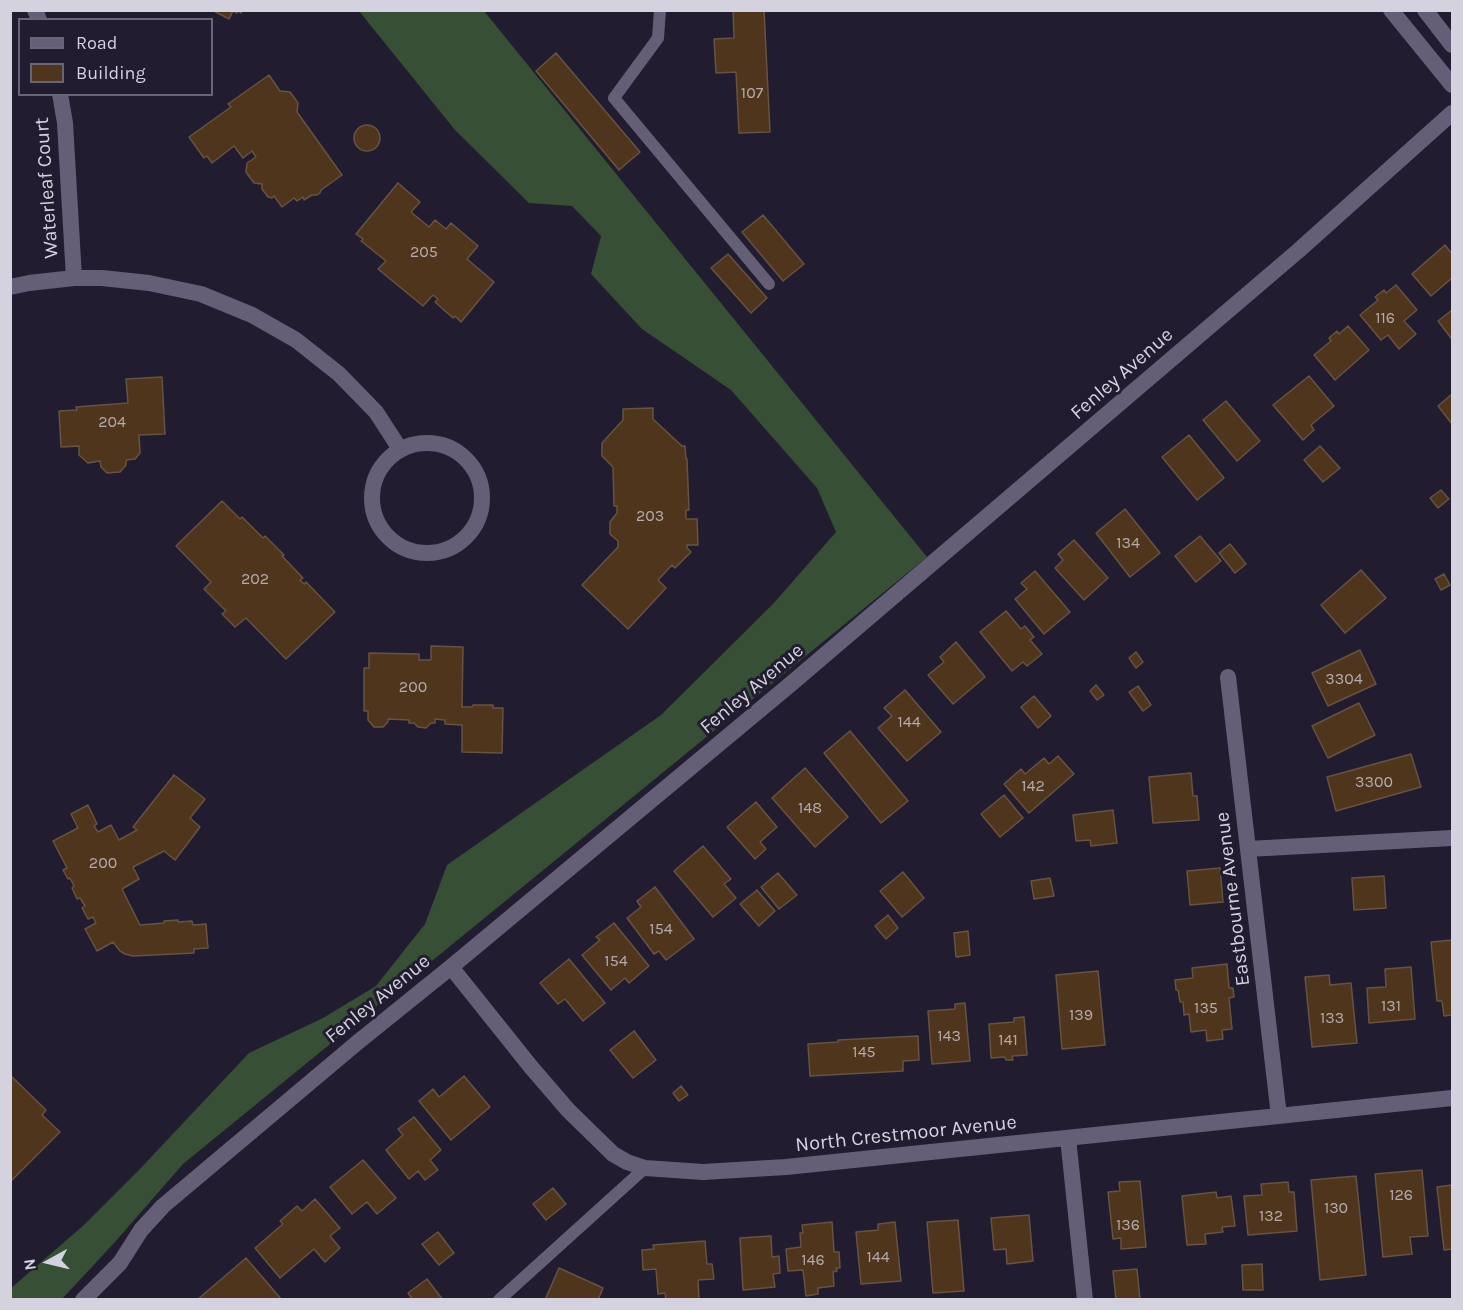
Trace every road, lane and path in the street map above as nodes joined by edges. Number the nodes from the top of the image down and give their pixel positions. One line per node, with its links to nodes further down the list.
1 (660, 10): 9 (lane)
2 (1391, 10): 5 (street)
3 (1425, 10): 4 (street)
4 (1452, 45)
5 (1452, 85)
6 (60, 96): 8 (street, Waterleaf Court)
7 (1452, 113): 15 (street, Fenley Avenue)
8 (74, 278): 10 (street); 11 (street)
9 (769, 284)
10 (10, 287)
11 (400, 449): 11 (street)
12 (1228, 677): 14 (street, Eastbourne Avenue)
13 (1452, 838): 14 (street)
14 (1248, 849): 17 (street, Eastbourne Avenue)
15 (452, 966): 19 (street, North Crestmoor Avenue); 20 (street, Fenley Avenue)
16 (1452, 1098): 17 (street, North Crestmoor Avenue)
17 (1279, 1116): 18 (street, North Crestmoor Avenue)
18 (1068, 1138): 19 (street, North Crestmoor Avenue); 22 (street)
19 (645, 1168): 21 (lane)
20 (83, 1299)
21 (499, 1299)
22 (1085, 1299)

